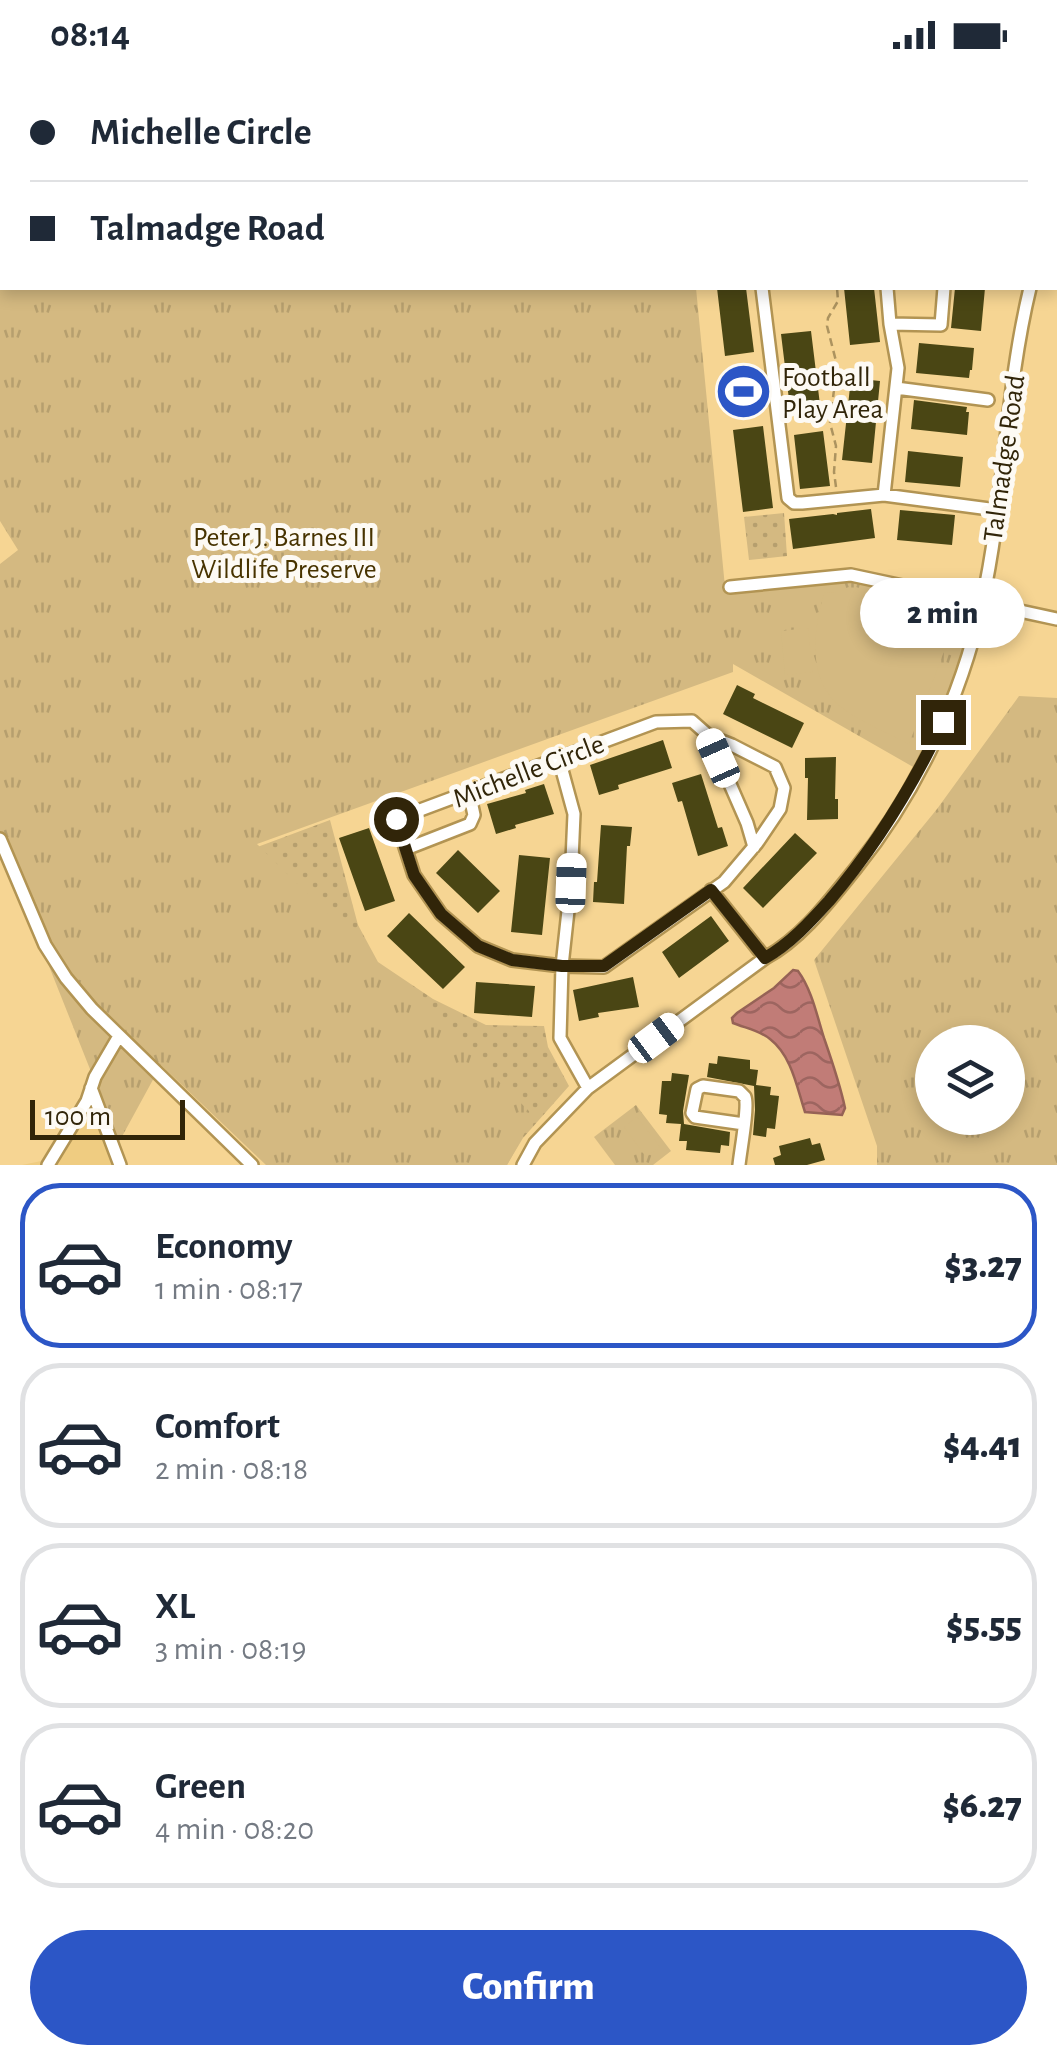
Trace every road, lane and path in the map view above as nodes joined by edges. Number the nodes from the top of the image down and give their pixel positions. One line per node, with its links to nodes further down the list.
1 (762, 290): 10 (street)
2 (837, 290): 10 (path)
3 (887, 290): 6 (street)
4 (944, 290): 6 (street)
5 (1030, 290): 11 (street, Talmadge Road)
6 (890, 324): 7 (street)
7 (896, 388): 8 (street); 9 (street)
8 (988, 400)
9 (884, 495): 10 (street); 11 (street)
10 (838, 498)
11 (997, 510): 13 (street, Talmadge Road)
12 (730, 587): 13 (street)
13 (982, 602): 14 (street); 22 (street, Talmadge Road)
14 (1057, 620)
15 (709, 736): 16 (street, Michelle Circle); 19 (street); 19 (street, Michelle Circle)
16 (559, 758): 17 (street, Michelle Circle); 23 (street)
17 (469, 792): 20 (street); 20 (street, Michelle Circle)
18 (0, 839): 24 (street)
19 (754, 848): 21 (street, Michelle Circle)
20 (406, 849): 23 (street, Michelle Circle)
21 (711, 890): 22 (street); 23 (street, Michelle Circle)
22 (765, 958): 26 (street, Talmadge Road)
23 (562, 966): 26 (street)
24 (120, 1036): 25 (street); 30 (street)
25 (91, 1088): 28 (street); 29 (street)
26 (588, 1088): 31 (street, Talmadge Road)
27 (744, 1124): 27 (street); 32 (street)
28 (48, 1165)
29 (120, 1165)
30 (252, 1165)
31 (523, 1165)
32 (739, 1165)

